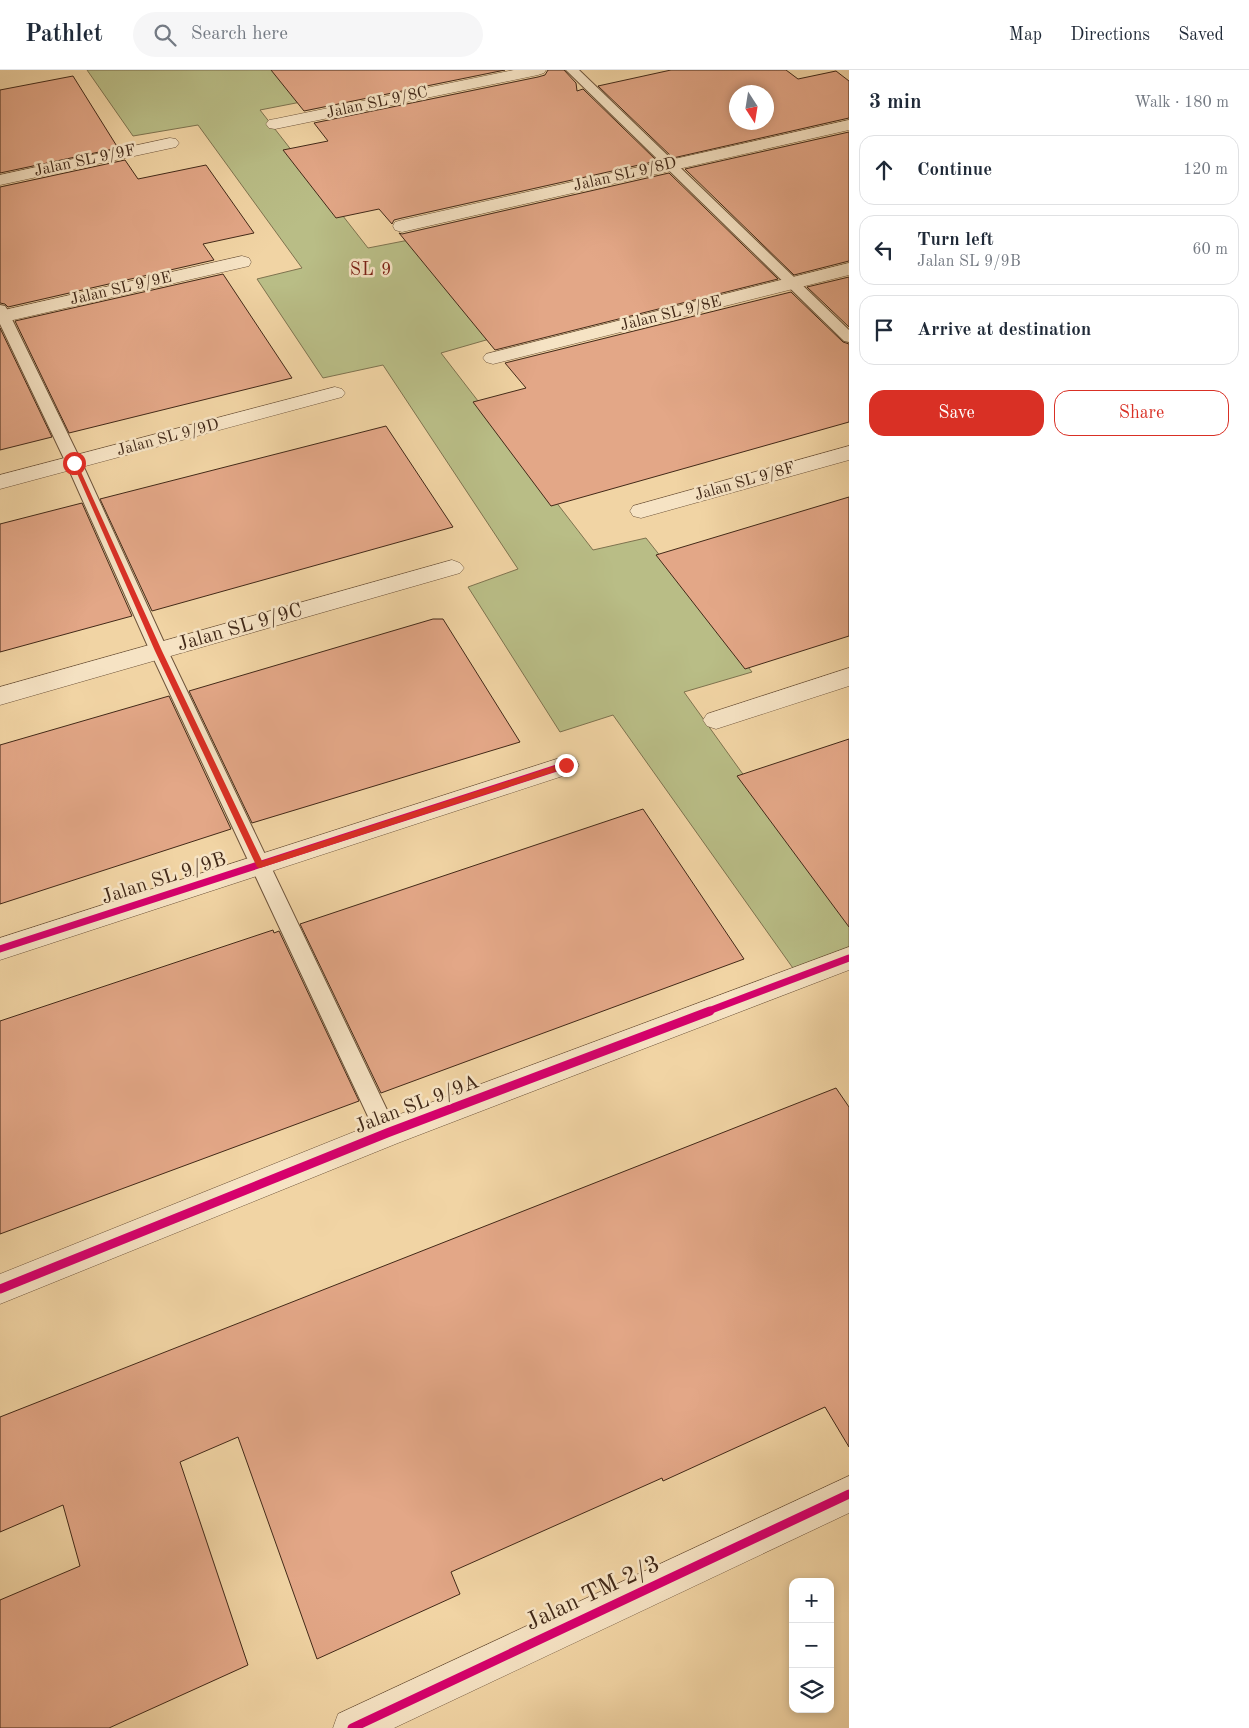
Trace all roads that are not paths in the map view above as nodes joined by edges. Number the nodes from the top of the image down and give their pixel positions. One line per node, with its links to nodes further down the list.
1 (538, 70): 3 (street, Jalan SL 9/8C)
2 (572, 70): 6 (lane)
3 (275, 124)
4 (849, 125): 6 (street, Jalan SL 9/8D)
5 (170, 143): 7 (street, Jalan SL 9/9F)
6 (671, 165): 8 (street, Jalan SL 9/8D); 11 (lane)
7 (0, 180)
8 (402, 226)
9 (242, 262): 12 (street, Jalan SL 9/9E)
10 (849, 270): 11 (street, Jalan SL 9/8E)
11 (794, 283): 13 (lane); 14 (street, Jalan SL 9/8E)
12 (1, 314): 17 (lane)
13 (849, 338)
14 (493, 358)
15 (335, 393): 17 (street, Jalan SL 9/9D)
16 (849, 453): 19 (street, Jalan SL 9/8F)
17 (74, 463): 18 (street, Jalan SL 9/9D); 21 (lane)
18 (0, 482)
19 (641, 512)
20 (452, 568): 21 (street, Jalan SL 9/9C)
21 (159, 651): 23 (street, Jalan SL 9/9C); 26 (lane)
22 (849, 677): 24 (street)
23 (0, 696)
24 (716, 720)
25 (566, 765): 26 (street, Jalan SL 9/9B)
26 (260, 865): 27 (street, Jalan SL 9/9B); 29 (lane)
27 (0, 949)
28 (849, 958): 29 (street, Jalan SL 9/9A)
29 (387, 1133): 30 (street, Jalan SL 9/9A)
30 (0, 1289)
31 (849, 1494): 32 (street, Jalan TM 2/3)
32 (352, 1728)

